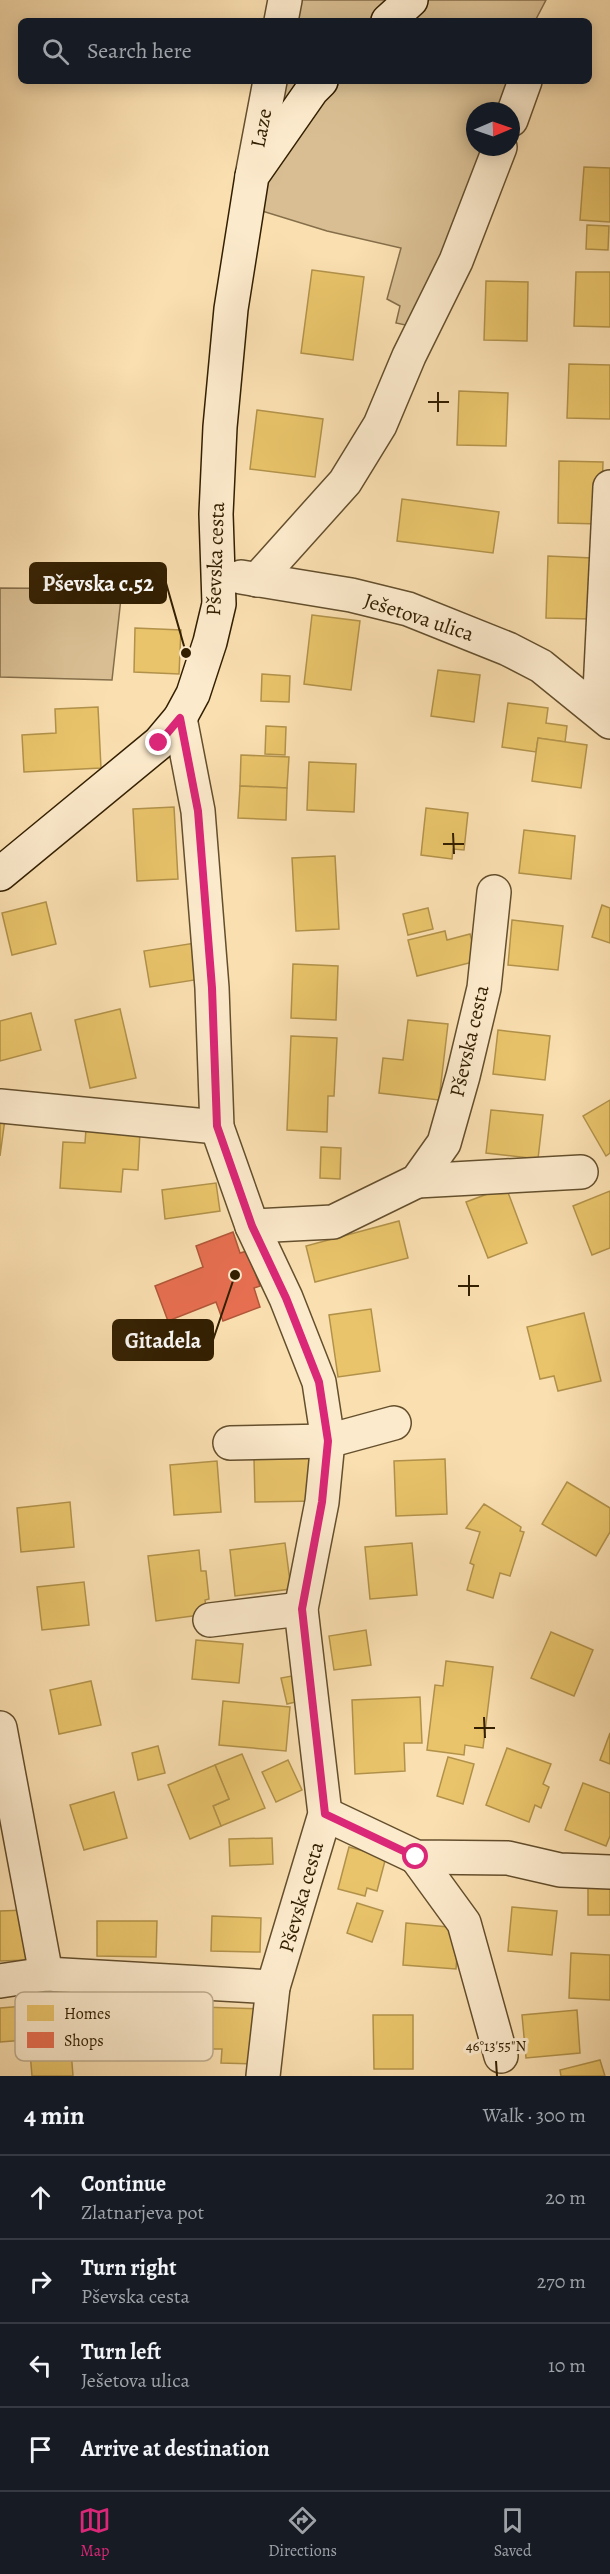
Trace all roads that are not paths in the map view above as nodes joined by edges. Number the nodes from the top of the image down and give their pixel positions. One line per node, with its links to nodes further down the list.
1 (285, 0): 3 (street)
2 (411, 0): 4 (street)
3 (282, 18)
4 (391, 18)
5 (269, 84): 10 (street, Laze)
6 (318, 84): 10 (street, Pševska cesta)
7 (524, 84): 8 (street)
8 (517, 102)
9 (497, 156): 13 (street, Pševska cesta)
10 (252, 176): 12 (street, Pševska cesta)
11 (610, 487): 14 (street, Ješetova ulica)
12 (218, 574): 13 (street, Ješetova ulica); 15 (street, Pševska cesta)
13 (257, 580): 14 (street, Ješetova ulica)
14 (604, 717)
15 (180, 718): 16 (street); 19 (street, Pševska cesta)
16 (0, 874)
17 (494, 892): 21 (street, Pševska cesta)
18 (0, 1106): 19 (street)
19 (217, 1126): 22 (street, Pševska cesta)
20 (581, 1172): 21 (street, Pševska cesta)
21 (417, 1181): 22 (street, Pševska cesta)
22 (252, 1226): 24 (street, Pševska cesta)
23 (394, 1423): 24 (street)
24 (328, 1441): 25 (street); 26 (street, Pševska cesta)
25 (230, 1443)
26 (302, 1609): 27 (street); 29 (street, Pševska cesta)
27 (210, 1620)
28 (0, 1728): 32 (street)
29 (325, 1814): 30 (street); 34 (street, Pševska cesta)
30 (416, 1857): 31 (street); 35 (street)
31 (610, 1872)
32 (46, 1974): 33 (street); 34 (street)
33 (0, 1981)
34 (273, 1987): 36 (street, Pševska cesta)
35 (501, 2056)
36 (263, 2076)

